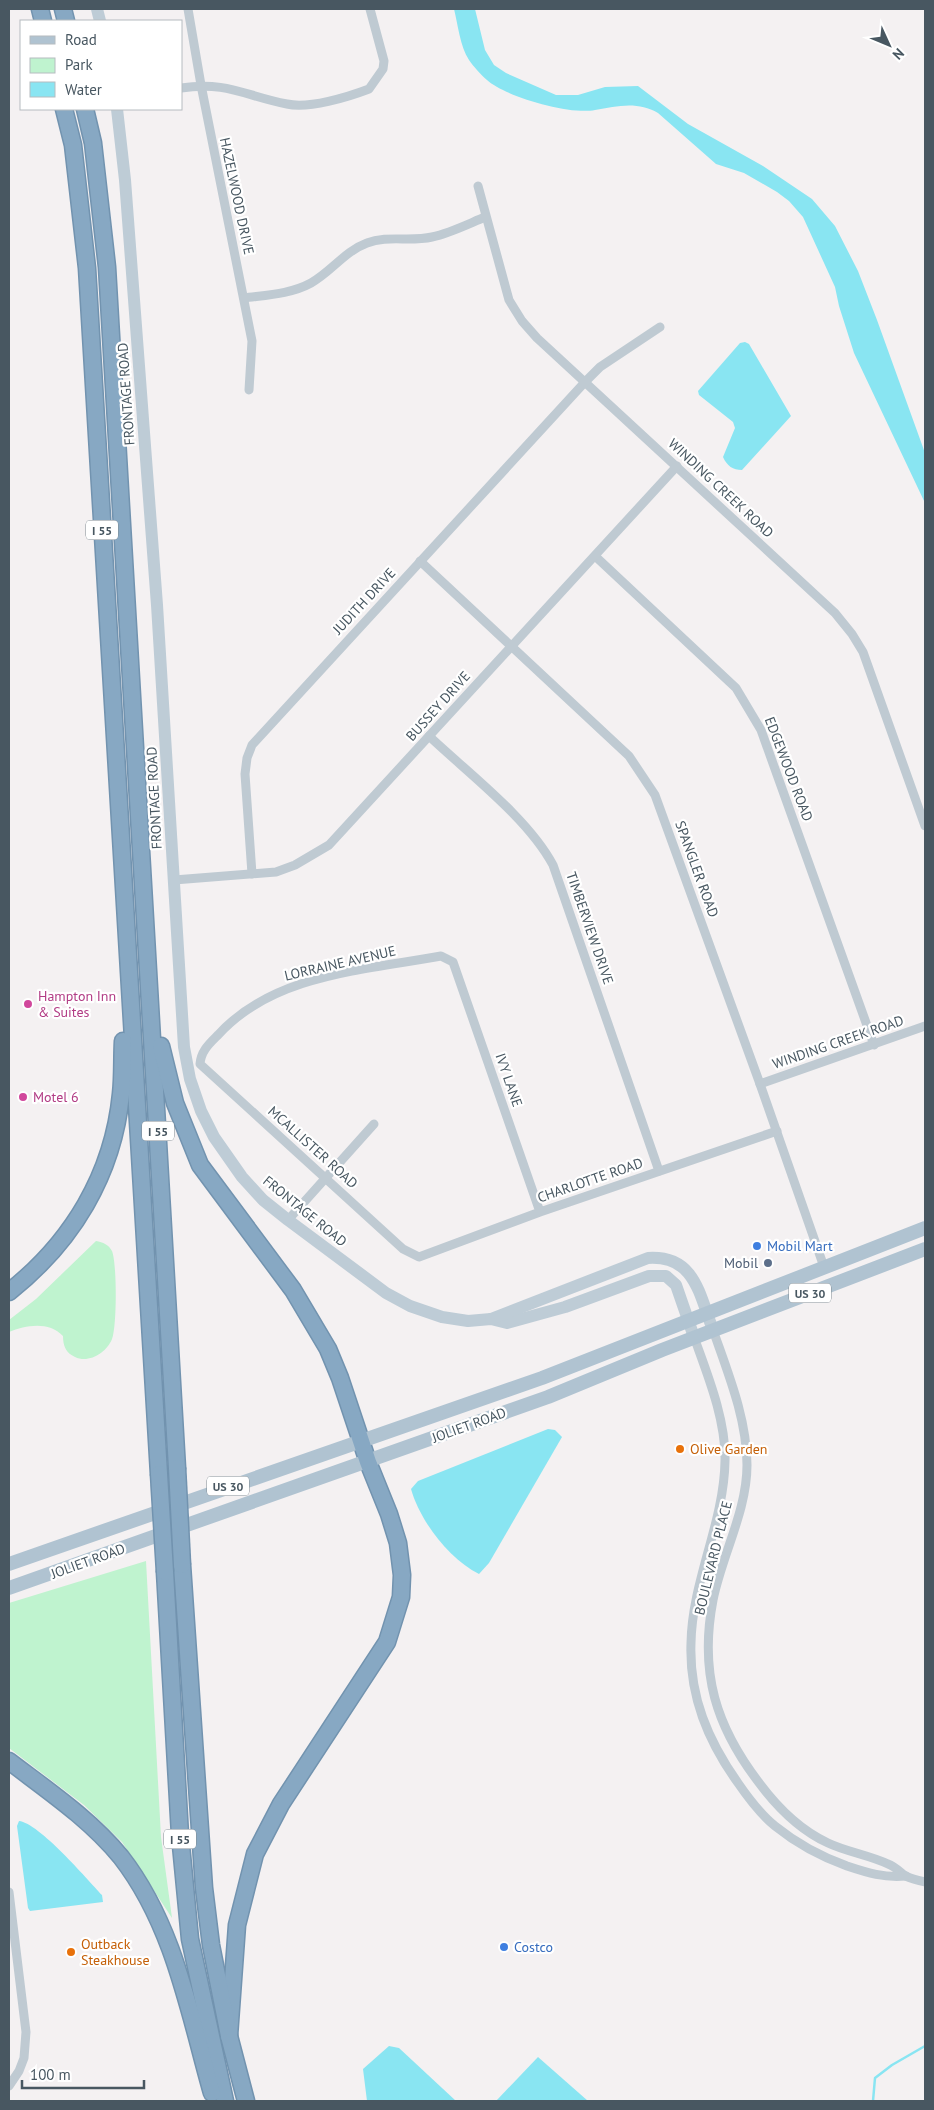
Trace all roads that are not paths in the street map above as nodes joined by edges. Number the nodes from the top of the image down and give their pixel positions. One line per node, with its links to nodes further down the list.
1 (188, 9): 3 (street, HAZELWOOD DRIVE)
2 (370, 9): 3 (street)
3 (201, 85): 4 (street); 10 (street, HAZELWOOD DRIVE)
4 (182, 88)
5 (64, 110): 22 (highway, I 55)
6 (85, 110): 24 (highway, I 55)
7 (117, 110): 21 (street, FRONTAGE ROAD)
8 (478, 186): 9 (street, WINDING CREEK ROAD)
9 (485, 217): 10 (street); 12 (street, WINDING CREEK ROAD)
10 (244, 298): 13 (street, HAZELWOOD DRIVE)
11 (660, 327): 12 (street, JUDITH DRIVE)
12 (585, 382): 14 (street, WINDING CREEK ROAD); 16 (street, JUDITH DRIVE)
13 (249, 390)
14 (676, 466): 15 (street, BUSSEY DRIVE); 19 (street, WINDING CREEK ROAD)
15 (595, 556): 17 (street, BUSSEY DRIVE); 26 (street, EDGEWOOD ROAD)
16 (420, 561): 17 (street, SPANGLER ROAD); 20 (street, JUDITH DRIVE)
17 (511, 646): 18 (street, BUSSEY DRIVE); 28 (street, SPANGLER ROAD)
18 (429, 736): 20 (street, BUSSEY DRIVE); 31 (street, TIMBERVIEW DRIVE)
19 (925, 826)
20 (252, 874): 21 (street, BUSSEY DRIVE)
21 (174, 880): 34 (street, FRONTAGE ROAD)
22 (126, 953): 39 (highway); 58 (highway, I 55, bridge)
23 (449, 958): 27 (street, LORRAINE AVENUE); 33 (street, IVY LANE)
24 (151, 1003): 45 (highway); 55 (highway, I 55, bridge)
25 (925, 1026): 26 (street, WINDING CREEK ROAD)
26 (874, 1045): 28 (street, WINDING CREEK ROAD)
27 (201, 1056): 32 (street, MCALLISTER ROAD)
28 (760, 1084): 30 (street, SPANGLER ROAD)
29 (374, 1124): 32 (street)
30 (777, 1131): 31 (street, CHARLOTTE ROAD); 38 (street, SPANGLER ROAD)
31 (659, 1171): 33 (street, CHARLOTTE ROAD)
32 (327, 1177): 34 (street); 37 (street, MCALLISTER ROAD)
33 (540, 1212): 37 (street, CHARLOTTE ROAD)
34 (288, 1220): 41 (street, FRONTAGE ROAD)
35 (925, 1228): 38 (main road, JOLIET ROAD / US 30)
36 (925, 1249): 43 (main road, JOLIET ROAD / US 30)
37 (412, 1255)
38 (824, 1267): 40 (main road, JOLIET ROAD / US 30)
39 (9, 1292)
40 (707, 1313): 41 (street, FRONTAGE ROAD); 42 (main road, JOLIET ROAD / US 30); 43 (street, FRONTAGE ROAD)
41 (491, 1319): 42 (street, FRONTAGE ROAD)
42 (689, 1320): 44 (street, FRONTAGE ROAD); 45 (main road, JOLIET ROAD / US 30)
43 (713, 1330): 44 (main road, JOLIET ROAD / US 30); 50 (street, BOULEVARD PLACE)
44 (694, 1337): 46 (main road, JOLIET ROAD / US 30); 51 (street, BOULEVARD PLACE)
45 (360, 1439): 46 (highway); 47 (main road, JOLIET ROAD / US 30)
46 (368, 1462): 48 (main road, JOLIET ROAD / US 30); 55 (highway)
47 (9, 1564)
48 (9, 1588)
49 (9, 1761): 57 (highway)
50 (766, 1793): 51 (street); 52 (street, BOULEVARD PLACE)
51 (752, 1803): 52 (street, BOULEVARD PLACE)
52 (906, 1876): 53 (street)
53 (925, 1882)
54 (9, 1892): 56 (street)
55 (229, 2036): 59 (highway, I 55)
56 (9, 2086)
57 (214, 2101)
58 (225, 2101)
59 (246, 2101)

